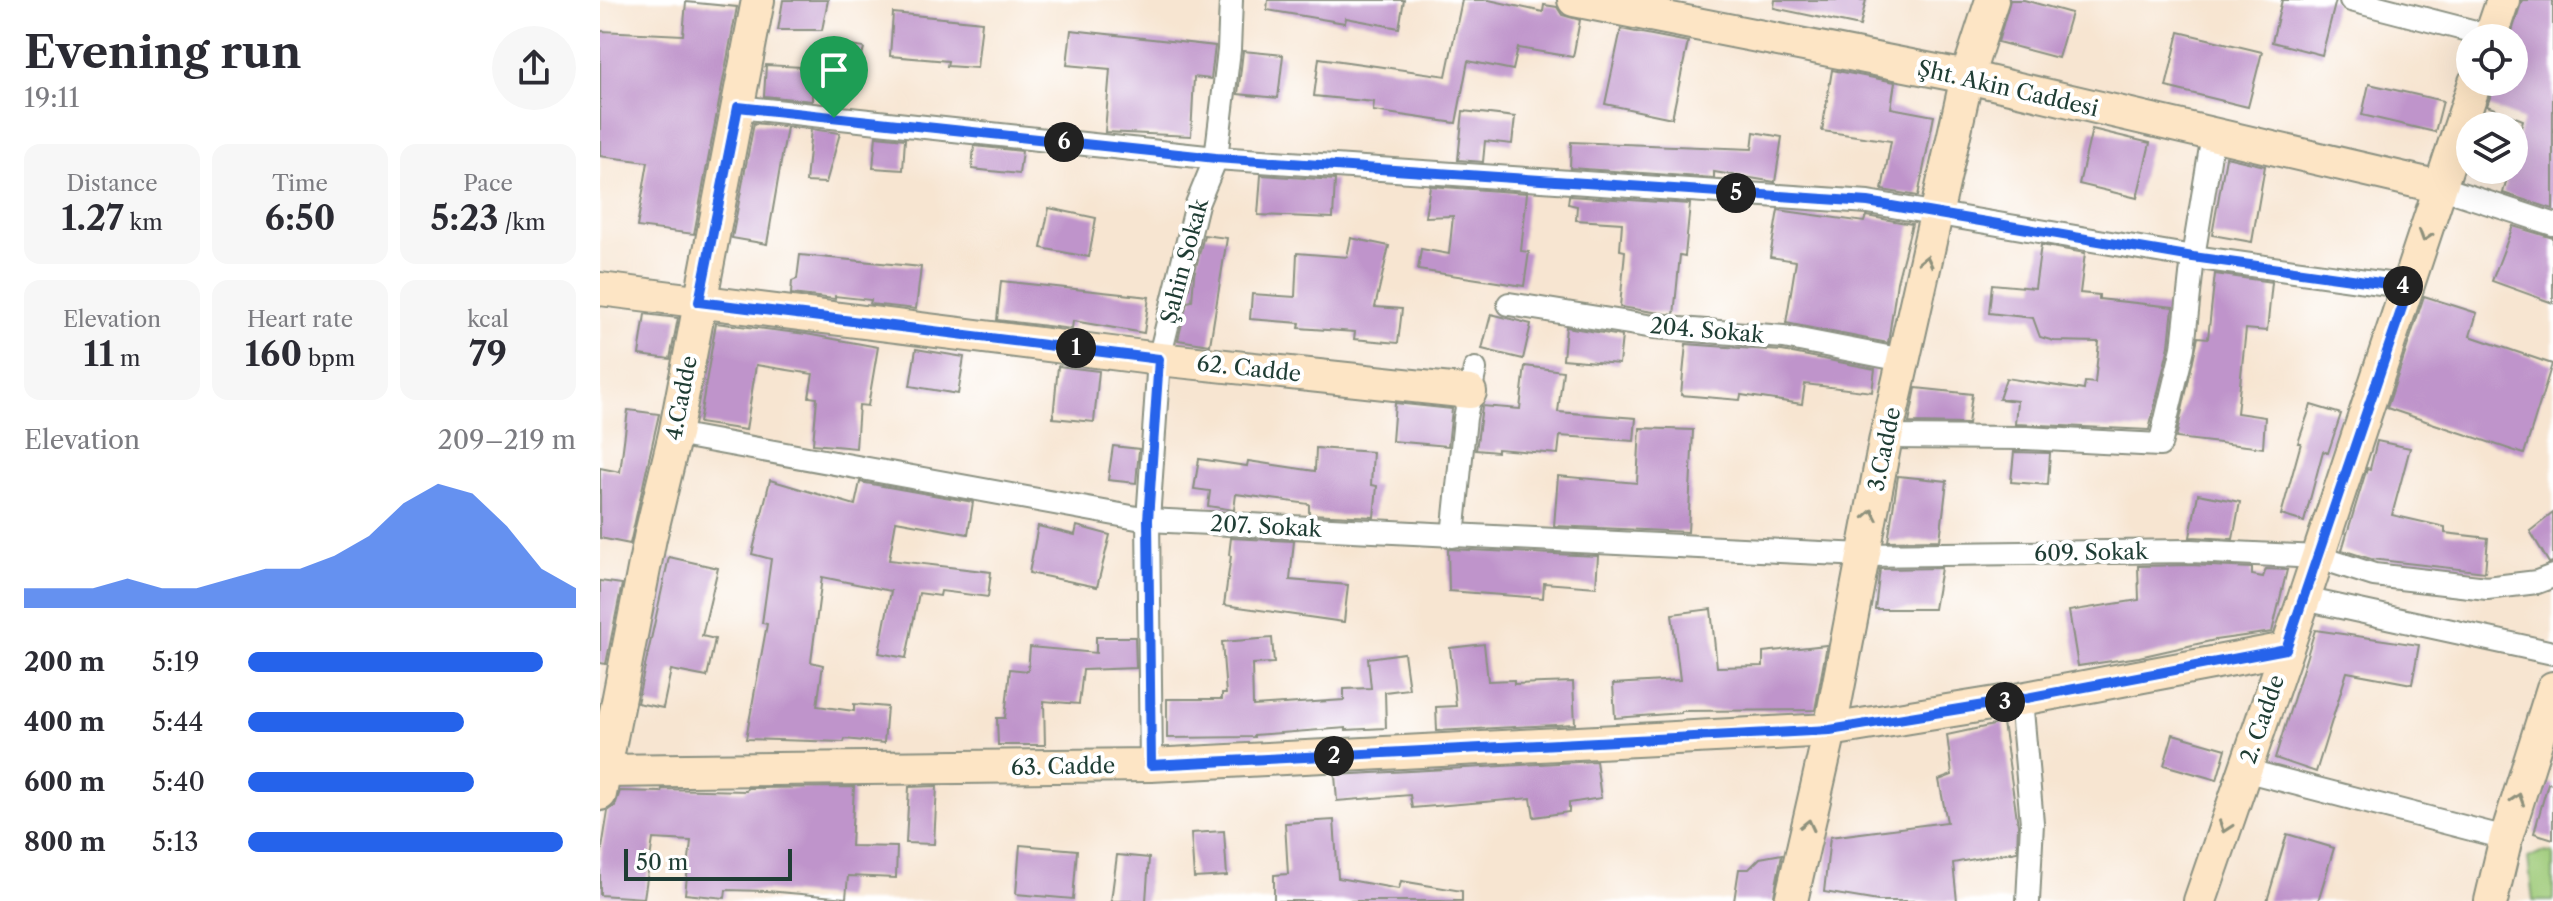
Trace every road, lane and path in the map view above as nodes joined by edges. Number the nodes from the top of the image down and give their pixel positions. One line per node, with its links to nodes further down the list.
1 (758, 0): 11 (street, 4.Cadde)
2 (1231, 0): 13 (street, Şahin Sokak)
3 (1574, 0): 9 (street, Şht. Akin Caddesi)
4 (1992, 0): 9 (street, 3.Cadde)
5 (2351, 0): 8 (street)
6 (2503, 0): 7 (street)
7 (2495, 24)
8 (2456, 28)
9 (1967, 77): 12 (street, Şht. Akin Caddesi); 15 (street, 3.Cadde)
10 (2470, 96): 14 (street, 2. Cadde)
11 (738, 107): 13 (street); 20 (street, 4.Cadde)
12 (2213, 135): 14 (street, Şht. Akin Caddesi); 17 (street)
13 (1216, 158): 15 (street); 22 (street, Şahin Sokak)
14 (2440, 187): 16 (street); 18 (street, 2. Cadde, one-way to 18)
15 (1936, 214): 17 (street); 23 (street, 3.Cadde, one-way to 15)
16 (2553, 224)
17 (2193, 257): 18 (street); 26 (street)
18 (2409, 287): 30 (street, 2. Cadde)
19 (600, 289): 20 (street, 62. Cadde)
20 (699, 302): 22 (street, 62. Cadde); 25 (street, 4.Cadde)
21 (1509, 304): 23 (street, 204. Sokak)
22 (1159, 359): 24 (street, 62. Cadde); 27 (street, Şahin Sokak)
23 (1903, 360): 26 (street, 3.Cadde)
24 (1473, 380): 28 (street)
25 (675, 434): 27 (street, 207. Sokak); 40 (street, 4.Cadde)
26 (1886, 437): 29 (street, 3.Cadde, one-way to 26)
27 (1148, 520): 28 (street, 207. Sokak); 38 (street, Şahin Sokak)
28 (1453, 536): 29 (street, 207. Sokak)
29 (1863, 555): 30 (street, 609. Sokak); 37 (street, 3.Cadde)
30 (2318, 557): 31 (street, 609. Sokak); 32 (street, 2. Cadde)
31 (2553, 576)
32 (2304, 599): 33 (street, 2. Cadde); 34 (street)
33 (2286, 649): 36 (street, 63. Cadde); 39 (street, 2. Cadde)
34 (2553, 653)
35 (2553, 688): 41 (street, one-way to 35)
36 (2021, 699): 37 (street, 63. Cadde); 43 (street)
37 (1830, 730): 38 (street, 63. Cadde); 42 (street, 3.Cadde, one-way to 37)
38 (1151, 765): 40 (street, 63. Cadde)
39 (2244, 770): 41 (street); 44 (street, 2. Cadde, one-way to 44)
40 (602, 779)
41 (2506, 838): 45 (street)
42 (1791, 901)
43 (2028, 901)
44 (2200, 901)
45 (2491, 901)

